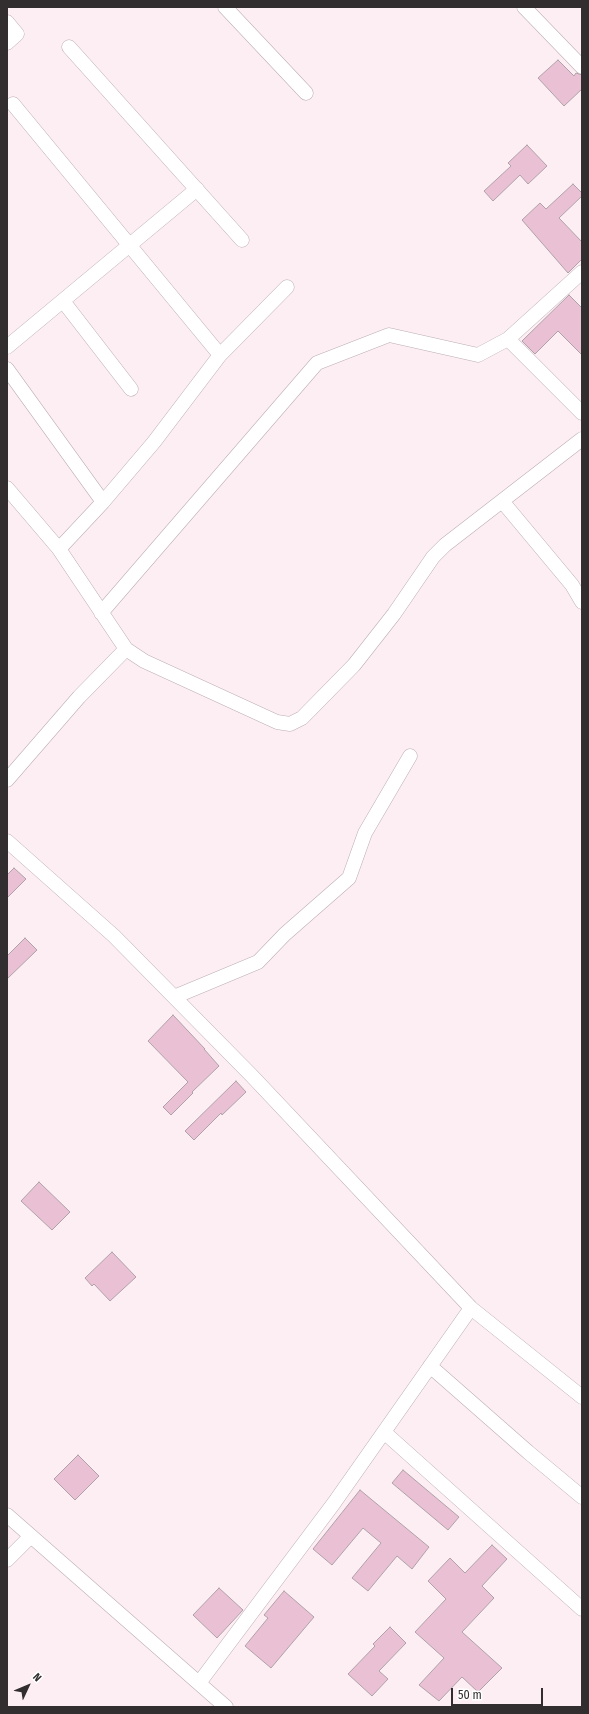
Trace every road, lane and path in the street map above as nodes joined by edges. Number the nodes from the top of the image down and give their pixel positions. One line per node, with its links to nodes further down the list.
1 (225, 7): 7 (street)
2 (524, 7): 6 (street)
3 (7, 22): 4 (street)
4 (7, 43)
5 (70, 47): 9 (street)
6 (582, 67)
7 (306, 93)
8 (14, 104): 11 (street)
9 (197, 189): 10 (street); 11 (street)
10 (242, 240)
11 (130, 245): 14 (street); 17 (street)
12 (582, 272): 15 (street)
13 (287, 287): 17 (street)
14 (63, 301): 16 (street); 19 (street)
15 (508, 339): 20 (street); 27 (street)
16 (7, 347)
17 (220, 355): 24 (street)
18 (7, 369): 24 (street)
19 (131, 389)
20 (582, 413)
21 (582, 439): 23 (street)
22 (7, 488): 25 (street)
23 (502, 501): 26 (street); 28 (street)
24 (103, 502): 25 (street)
25 (59, 549): 27 (street)
26 (582, 602)
27 (101, 613): 28 (street)
28 (126, 648): 30 (street)
29 (410, 756): 32 (street)
30 (7, 780)
31 (7, 841): 32 (street)
32 (174, 997): 33 (street)
33 (471, 1308): 34 (street); 35 (street)
34 (430, 1366): 36 (street); 37 (street)
35 (582, 1397)
36 (384, 1432): 41 (street); 42 (street)
37 (582, 1497)
38 (7, 1515): 39 (street)
39 (32, 1536): 40 (street); 42 (street)
40 (7, 1560)
41 (582, 1609)
42 (199, 1683): 43 (street)
43 (226, 1707)

